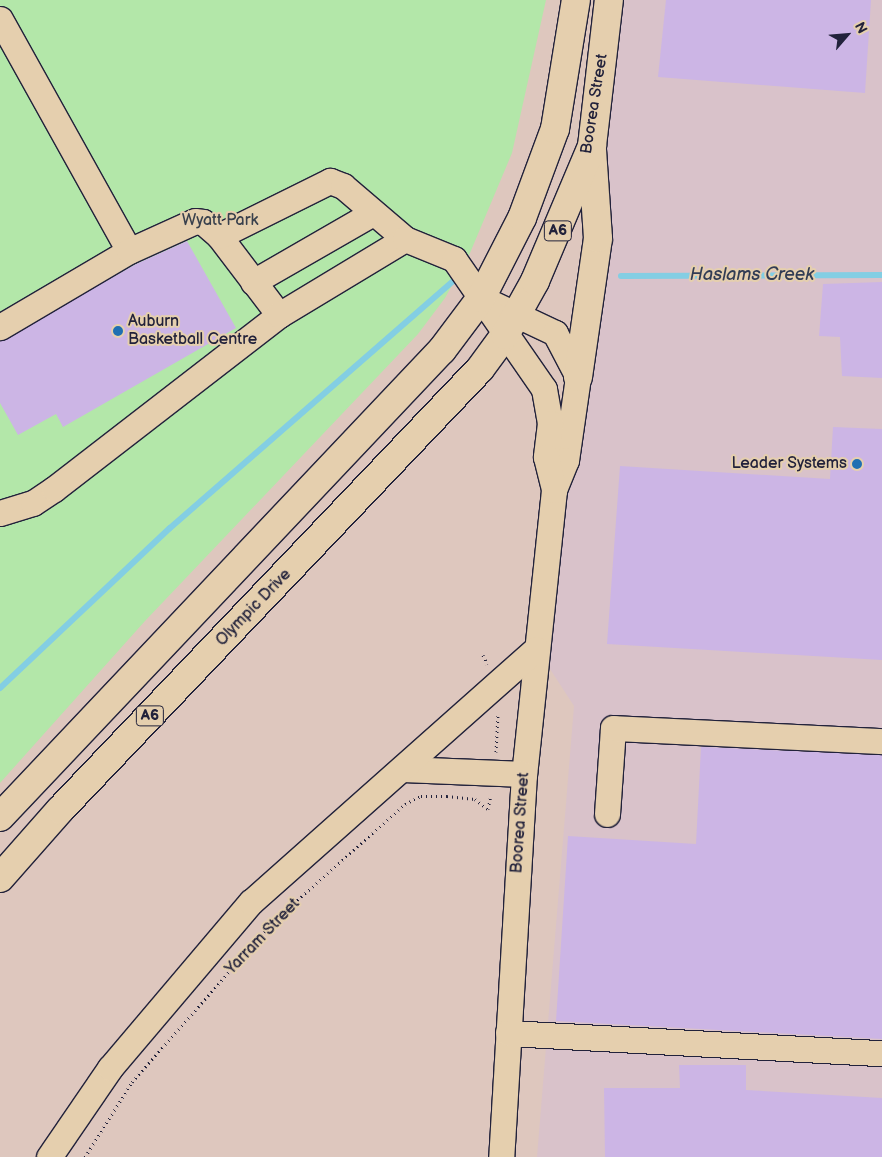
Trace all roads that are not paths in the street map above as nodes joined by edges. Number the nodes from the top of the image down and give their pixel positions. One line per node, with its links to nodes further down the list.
1 (576, 0): 10 (highway, Boorea Street / A6)
2 (609, 0): 4 (highway, Boorea Street / A6)
3 (0, 19): 8 (street)
4 (592, 146): 12 (highway, Boorea Street / A6); 14 (highway)
5 (373, 213): 6 (street); 7 (street); 9 (street)
6 (219, 236): 8 (street); 9 (street)
7 (405, 239): 10 (street); 11 (street)
8 (129, 251): 13 (street)
9 (253, 282): 11 (street)
10 (481, 298): 12 (street, Boorea Street); 22 (highway, Boorea Street / A6)
11 (279, 315): 16 (street)
12 (511, 325): 14 (street); 15 (street, Boorea Street); 23 (highway, Olympic Drive / A6)
13 (0, 327)
14 (578, 377): 15 (street, Boorea Street)
15 (554, 490): 17 (street, Boorea Street)
16 (0, 513)
17 (536, 648): 19 (street, Yarram Street); 20 (street, Boorea Street)
18 (882, 741): 21 (street)
19 (403, 769): 20 (street); 26 (street, Yarram Street)
20 (524, 774): 24 (street, Boorea Street)
21 (607, 814)
22 (0, 817)
23 (0, 878)
24 (508, 1033): 25 (street); 27 (street, Boorea Street)
25 (882, 1053)
26 (48, 1157)
27 (501, 1157)

